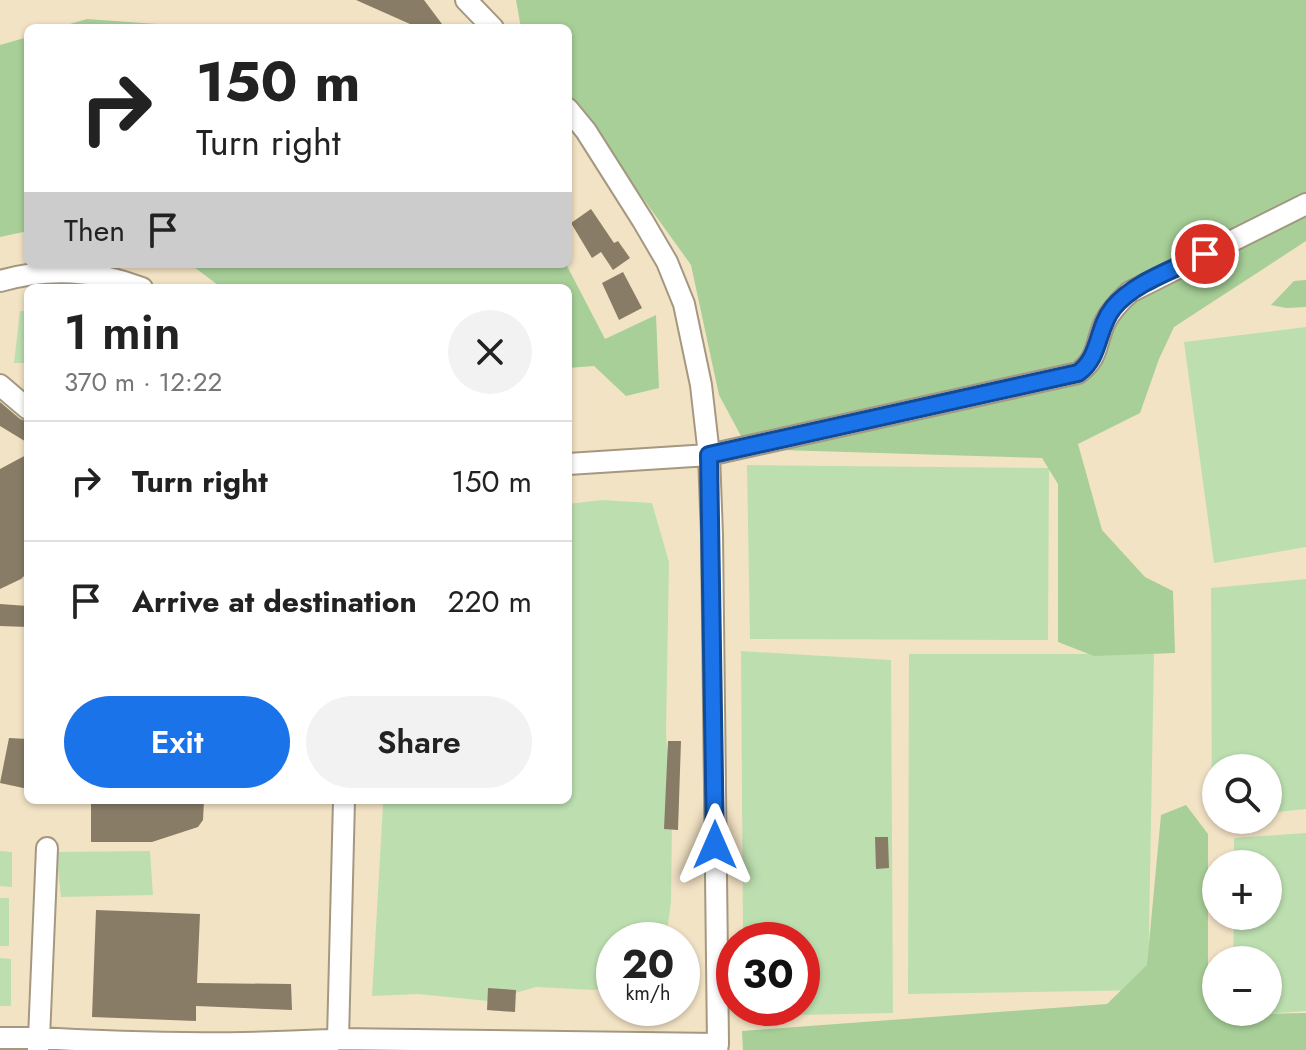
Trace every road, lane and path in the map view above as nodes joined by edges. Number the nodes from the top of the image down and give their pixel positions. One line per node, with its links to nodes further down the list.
1 (466, 0): 2 (street)
2 (489, 24)
3 (572, 114): 9 (street)
4 (1306, 204): 9 (street)
5 (0, 281): 6 (street)
6 (131, 284)
7 (0, 385): 8 (street)
8 (24, 406)
9 (709, 455): 10 (street); 17 (street)
10 (572, 464)
11 (344, 804): 14 (street)
12 (47, 848): 15 (street)
13 (0, 1038): 15 (street)
14 (332, 1043): 16 (street); 17 (street)
15 (39, 1044): 16 (street)
16 (110, 1046)
17 (718, 1047)

